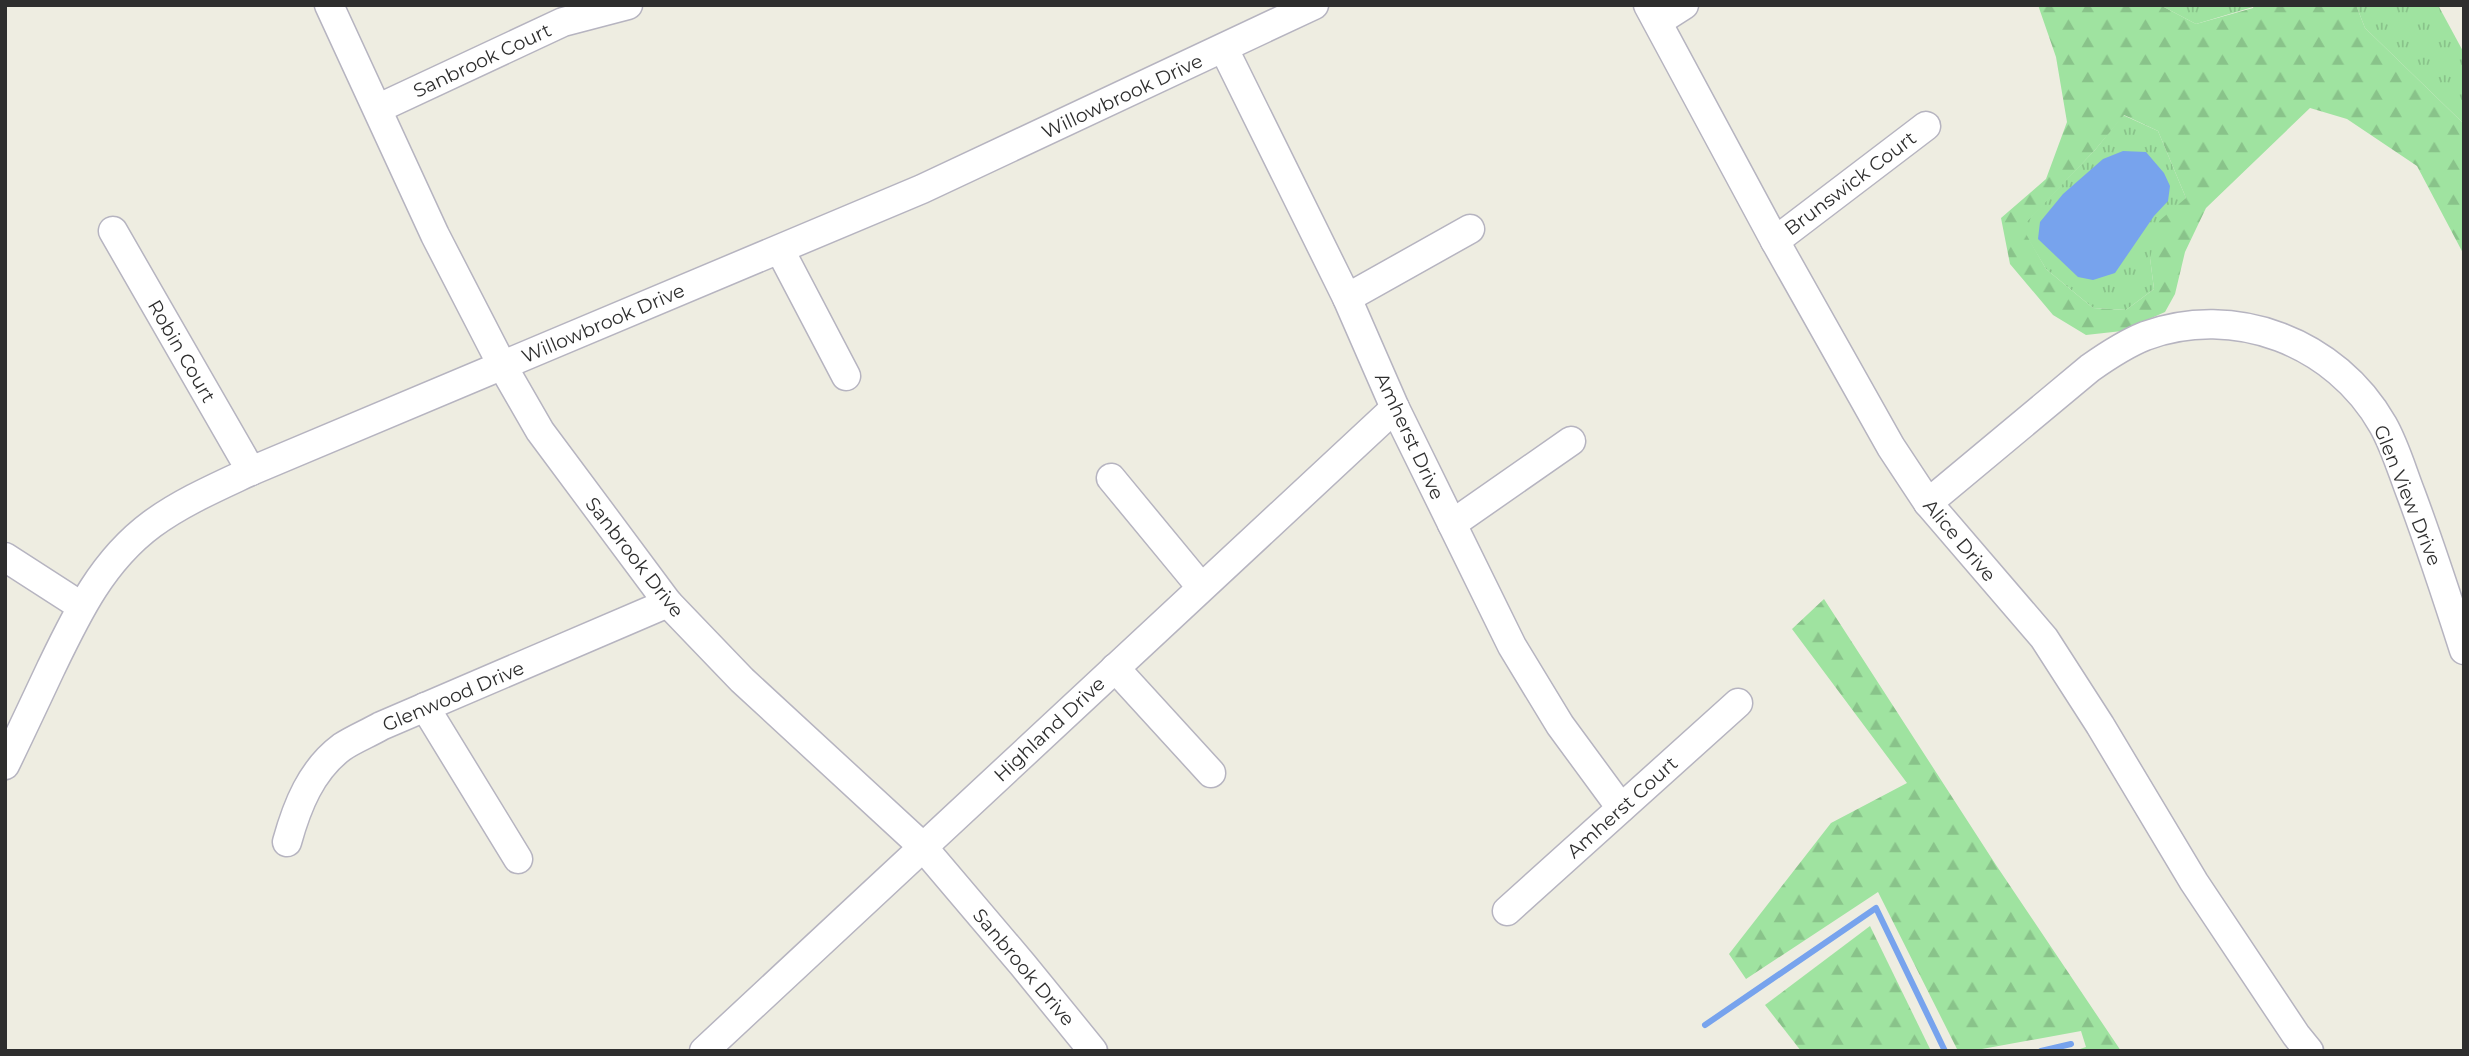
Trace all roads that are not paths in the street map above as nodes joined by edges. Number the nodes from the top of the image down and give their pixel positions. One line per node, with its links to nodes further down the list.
1 (329, 5): 7 (street, Sanbrook Drive)
2 (628, 5): 7 (street, Sanbrook Court)
3 (1314, 5): 6 (street, Willowbrook Drive)
4 (1684, 5): 5 (street)
5 (1653, 13): 11 (street, Alice Drive)
6 (1224, 49): 12 (street, Willowbrook Drive); 13 (street, Amherst Drive)
7 (379, 108): 14 (street, Sanbrook Drive)
8 (1926, 126): 11 (street, Brunswick Court)
9 (1470, 229): 13 (street)
10 (113, 231): 18 (street, Robin Court)
11 (1775, 240): 20 (street, Alice Drive)
12 (780, 250): 14 (street, Willowbrook Drive); 15 (street)
13 (1347, 298): 16 (street, Amherst Drive)
14 (502, 365): 18 (street, Willowbrook Drive); 24 (street, Sanbrook Drive)
15 (846, 376)
16 (1395, 408): 21 (street, Amherst Drive); 23 (street, Highland Drive)
17 (1571, 440): 21 (street)
18 (251, 471): 25 (street, Willowbrook Drive)
19 (1111, 478): 23 (street)
20 (1928, 503): 26 (street, Glen View Drive); 39 (street, Alice Drive)
21 (1451, 524): 32 (street, Amherst Drive)
22 (5, 557): 25 (street)
23 (1201, 587): 27 (street, Highland Drive)
24 (668, 603): 29 (street, Glenwood Drive); 34 (street, Sanbrook Drive)
25 (81, 606): 30 (street, Willowbrook Drive)
26 (2464, 650)
27 (1115, 668): 31 (street); 34 (street, Highland Drive)
28 (1738, 703): 32 (street, Amherst Court)
29 (425, 707): 33 (street, Glenwood Drive); 35 (street)
30 (5, 765)
31 (1211, 774)
32 (1622, 808): 36 (street, Amherst Court)
33 (287, 842)
34 (922, 846): 37 (street, Highland Drive); 38 (street, Sanbrook Drive)
35 (518, 859)
36 (1507, 911)
37 (722, 1045)
38 (1093, 1051)
39 (2309, 1051)

